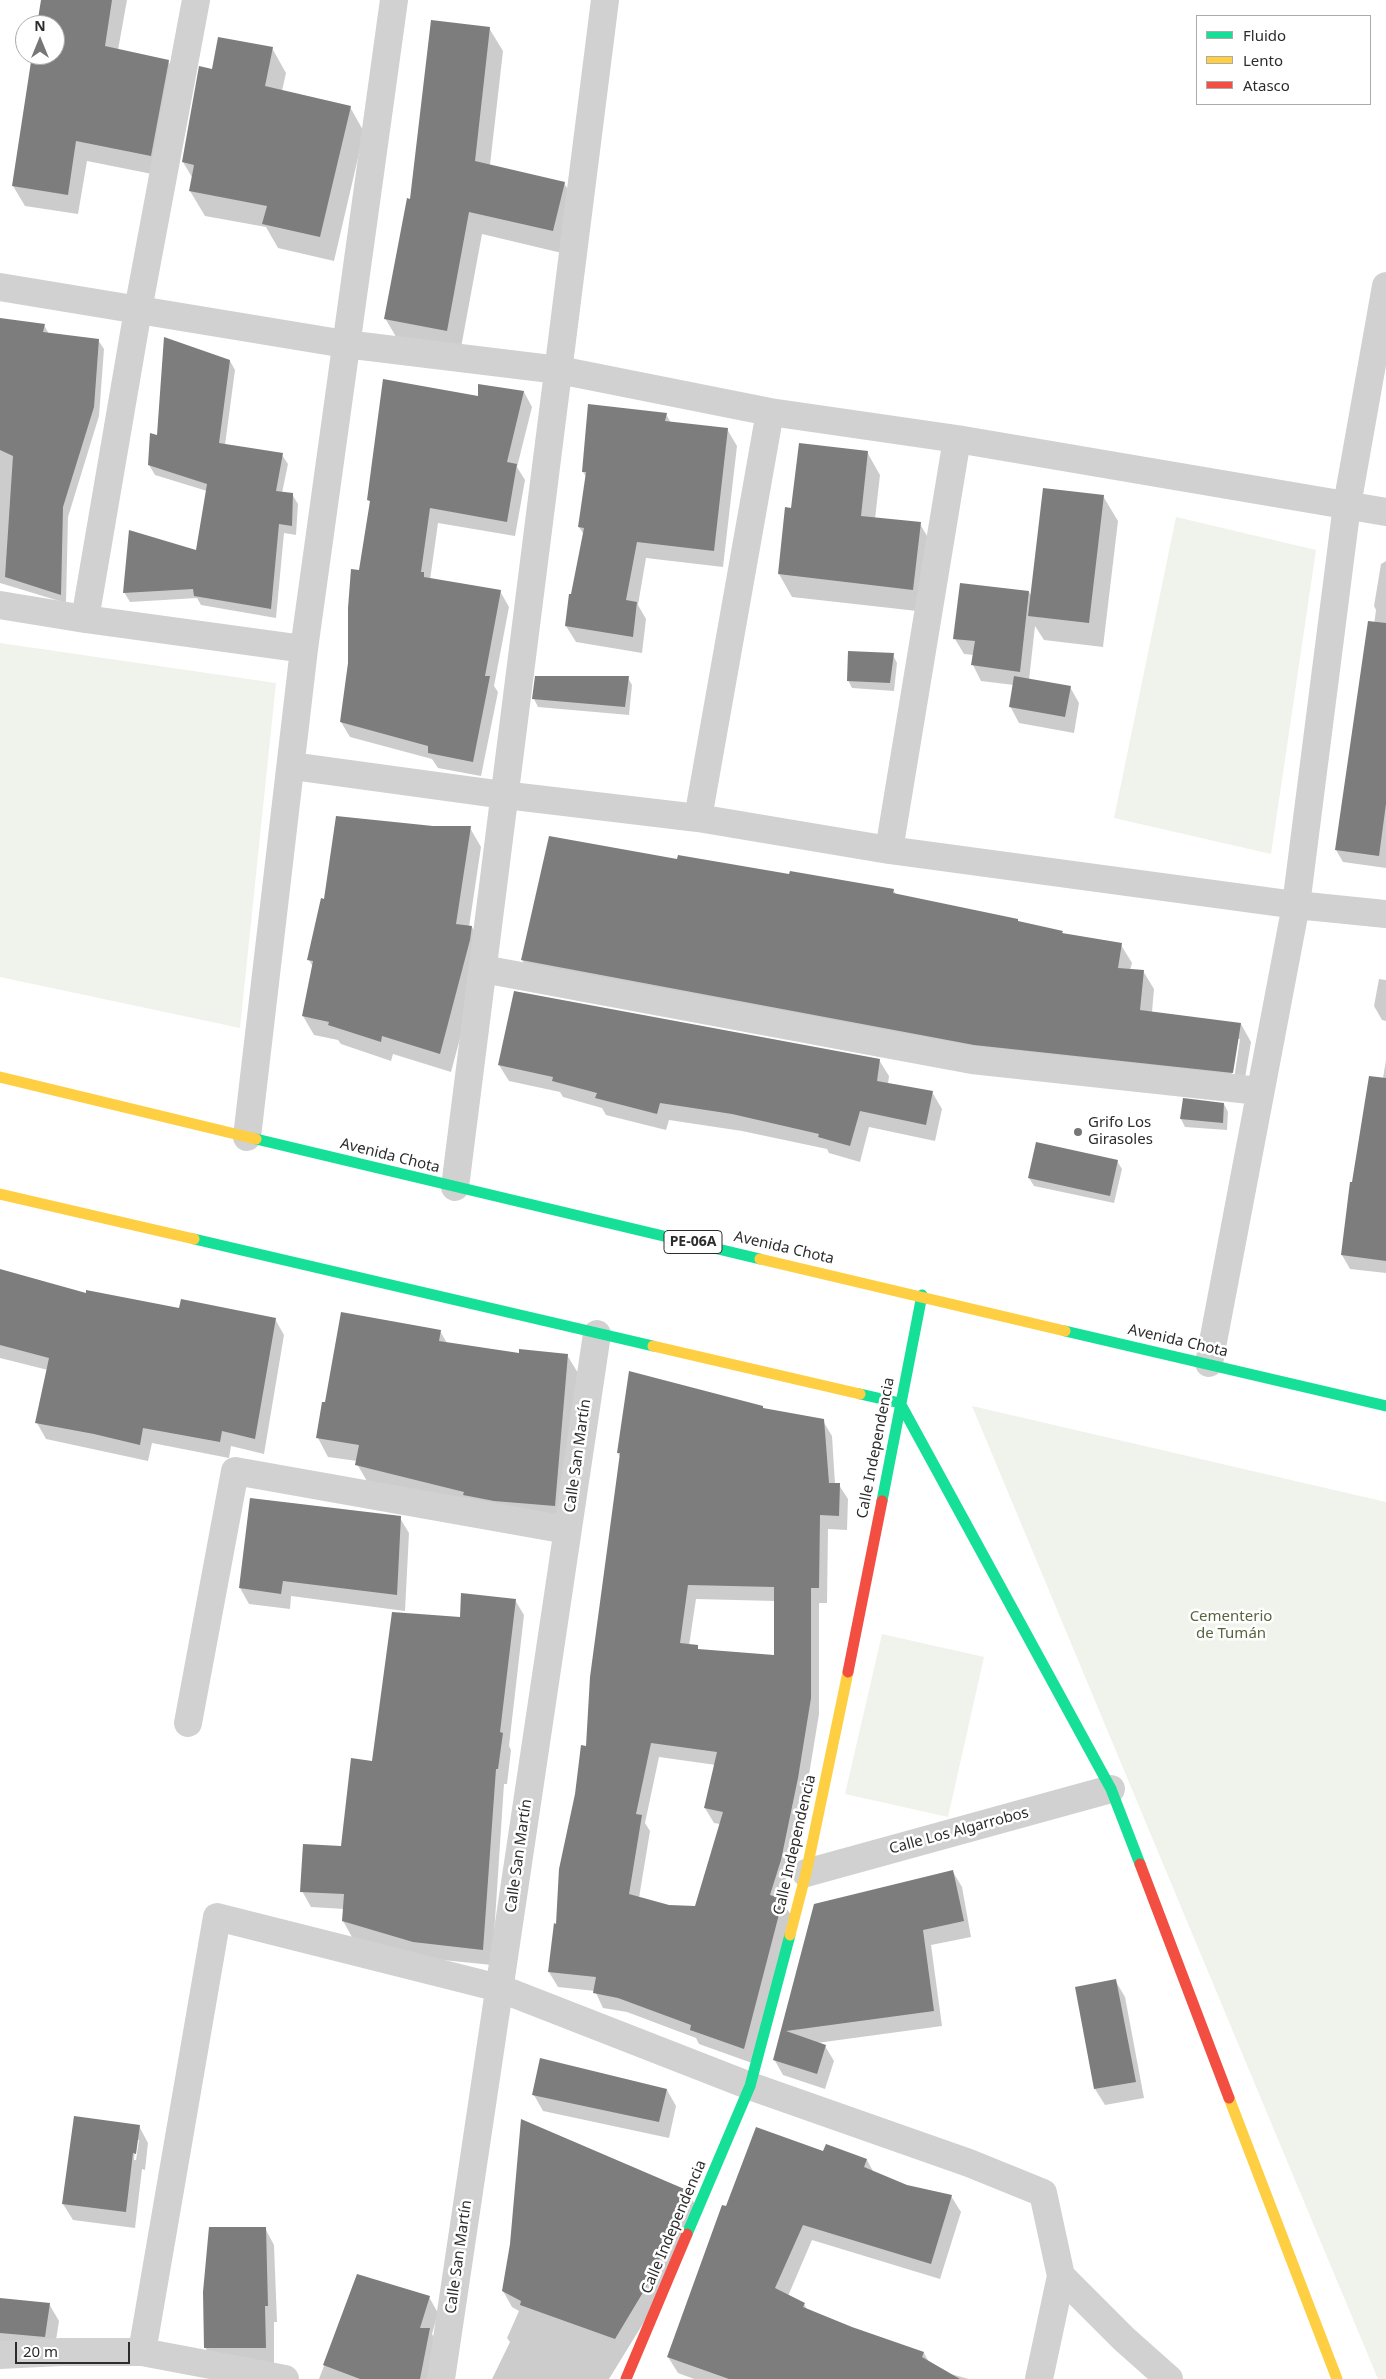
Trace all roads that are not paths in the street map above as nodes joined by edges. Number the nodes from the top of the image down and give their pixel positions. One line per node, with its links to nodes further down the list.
1 (196, 0): 6 (street)
2 (394, 0): 7 (street)
3 (606, 0): 8 (street)
4 (0, 286): 6 (street)
5 (1386, 286): 11 (street)
6 (138, 310): 7 (street); 14 (street)
7 (345, 344): 8 (street); 15 (street)
8 (559, 370): 9 (street); 17 (street)
9 (770, 412): 10 (street); 18 (street)
10 (957, 439): 11 (street); 19 (street)
11 (1347, 505): 12 (street); 20 (street)
12 (1386, 512)
13 (0, 605): 14 (street)
14 (85, 619): 15 (street)
15 (304, 649): 16 (street)
16 (292, 766): 17 (street); 25 (street)
17 (504, 795): 18 (street); 22 (street)
18 (698, 818): 19 (street)
19 (889, 850): 20 (street)
20 (1296, 905): 21 (street); 24 (street)
21 (1386, 914)
22 (483, 969): 24 (street); 26 (street)
23 (0, 1077): 25 (main road, Avenida Chota / PE-06A)
24 (1259, 1091): 30 (street)
25 (247, 1137): 26 (main road, Avenida Chota / PE-06A)
26 (456, 1187): 28 (main road, Avenida Chota / PE-06A)
27 (0, 1194): 29 (main road)
28 (922, 1295): 30 (main road, Avenida Chota / PE-06A); 31 (main road, Calle Independencia)
29 (597, 1334): 31 (main road); 33 (street, Calle San Martín)
30 (1208, 1363): 32 (main road, Avenida Chota / PE-06A)
31 (900, 1403): 35 (main road); 36 (main road, Calle Independencia)
32 (1386, 1405)
33 (568, 1530): 34 (street); 37 (street, Calle San Martín)
34 (188, 1723)
35 (1111, 1788): 36 (street, Calle Los Algarrobos); 47 (main road)
36 (806, 1873): 38 (main road, Calle Independencia)
37 (499, 1988): 38 (street); 40 (street); 44 (street, Calle San Martín)
38 (750, 2086): 39 (street); 42 (main road, Calle Independencia)
39 (1061, 2276): 45 (street); 46 (street)
40 (142, 2352): 41 (street); 43 (street)
41 (0, 2355)
42 (630, 2377)
43 (285, 2379)
44 (441, 2379)
45 (1039, 2379)
46 (1169, 2379)
47 (1337, 2379)

